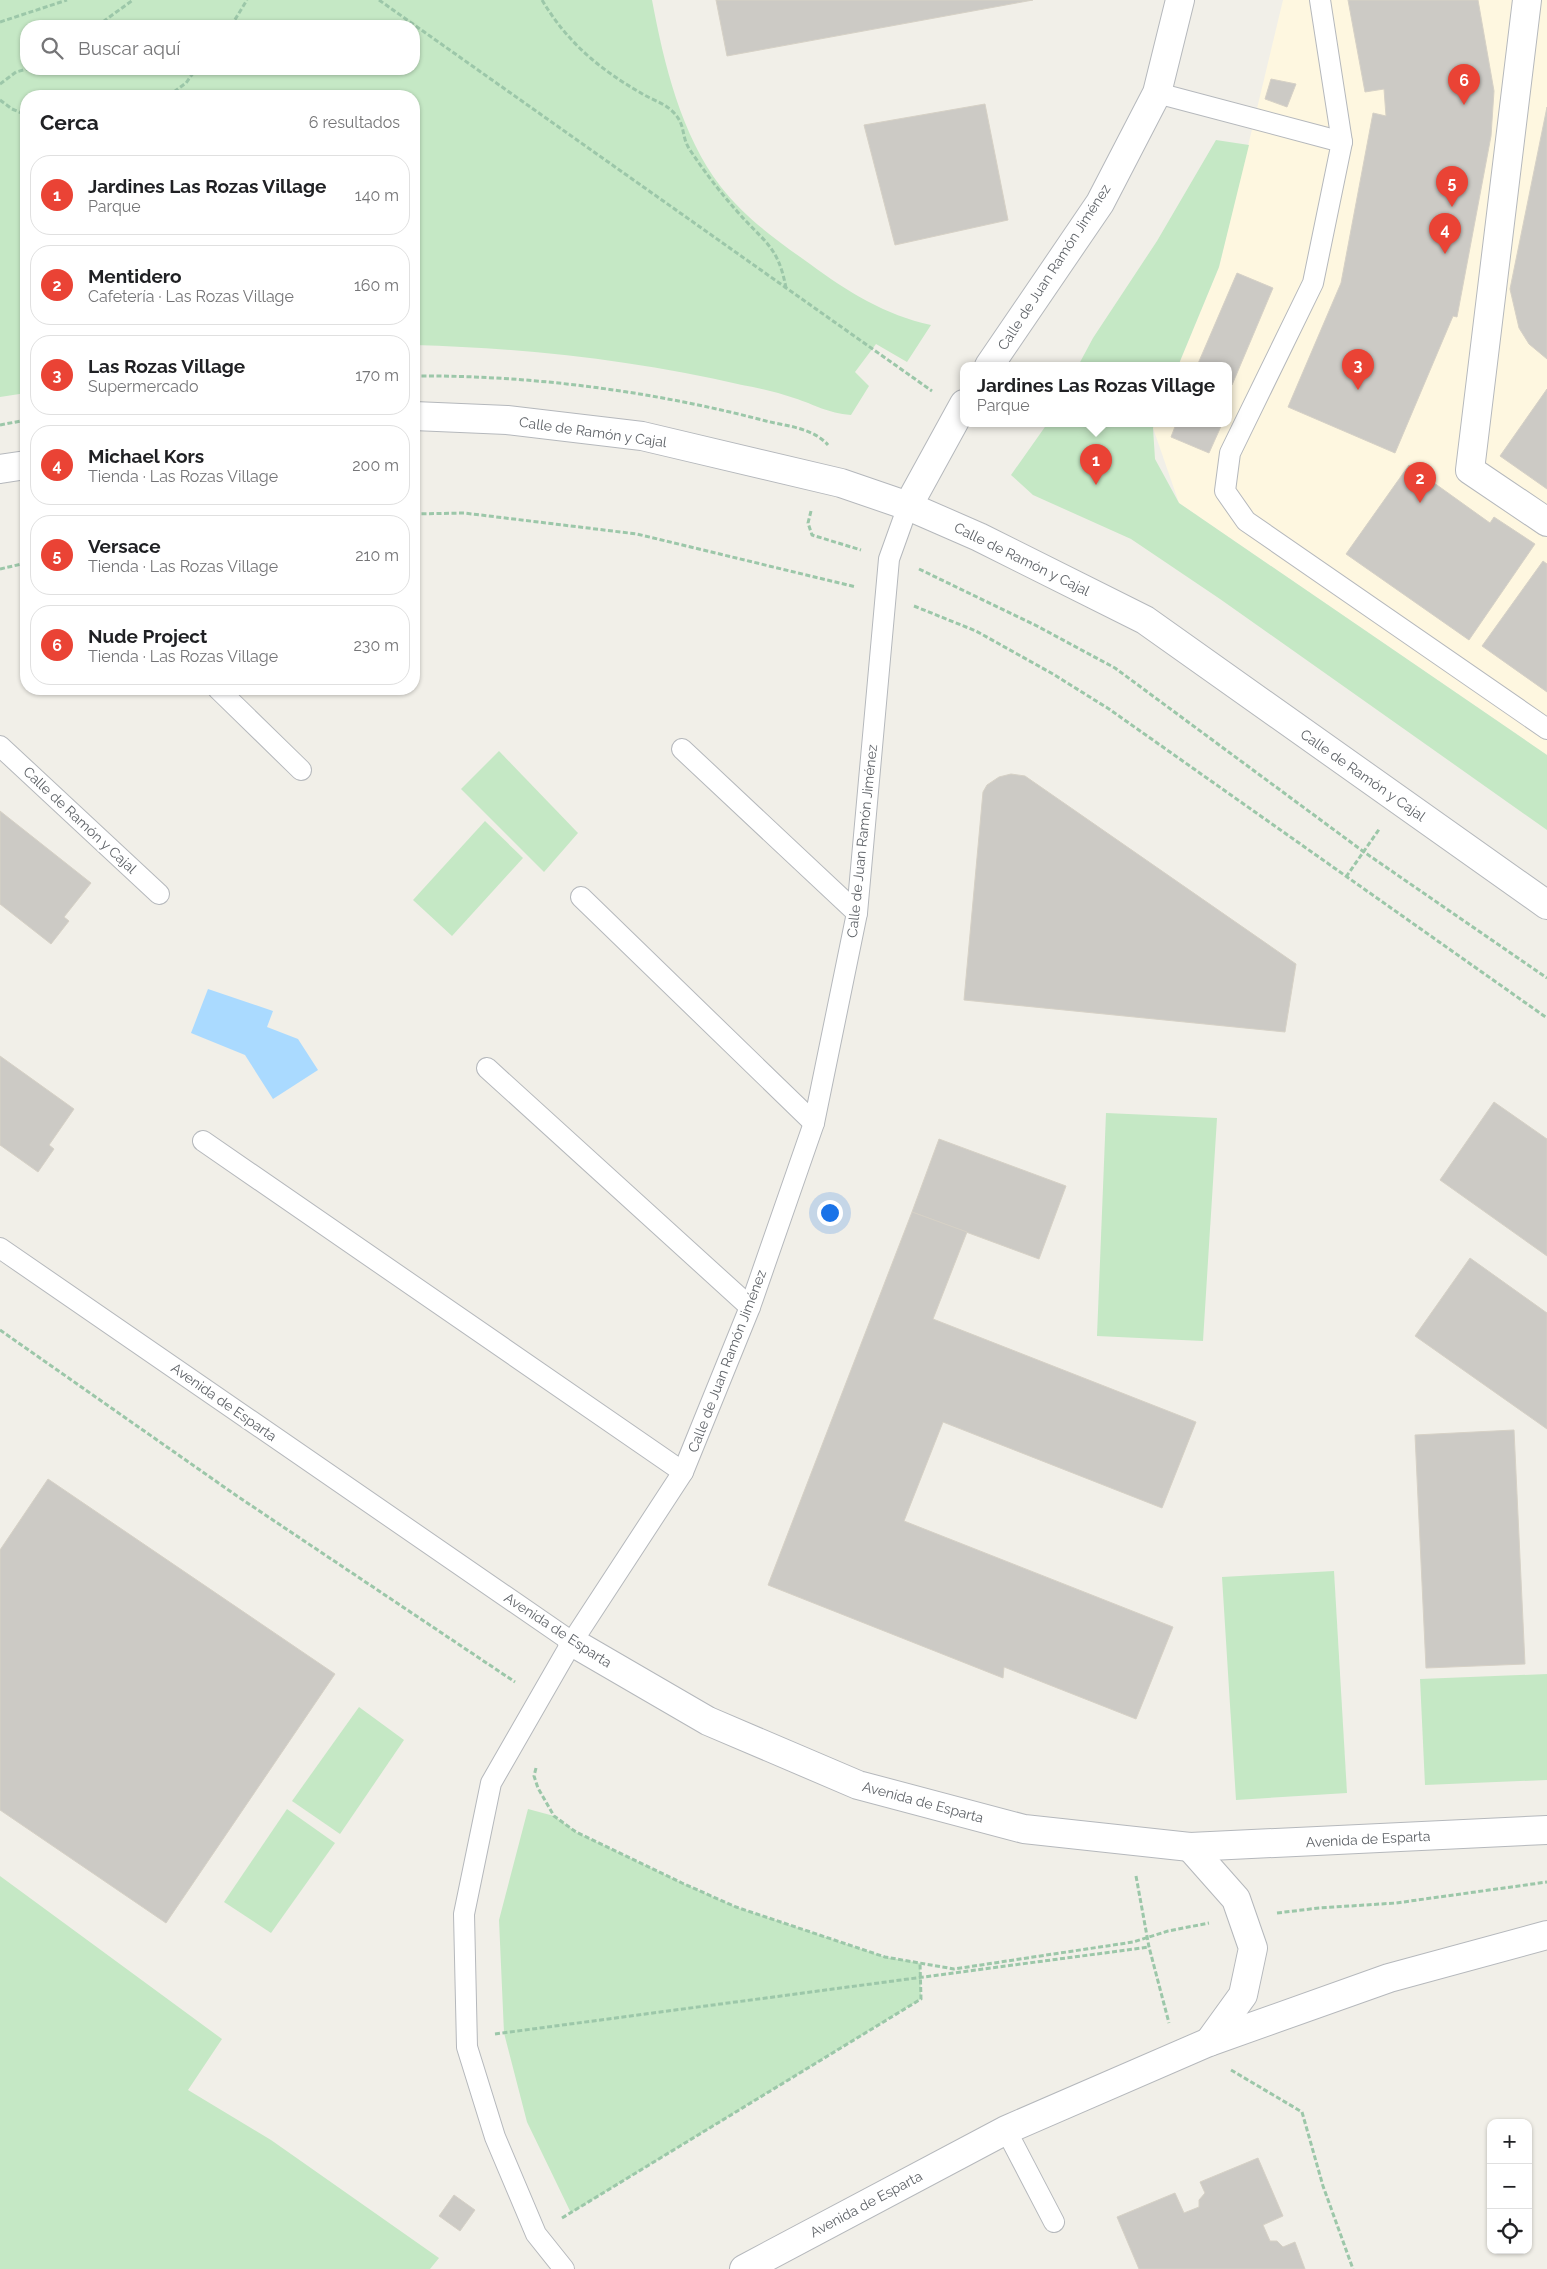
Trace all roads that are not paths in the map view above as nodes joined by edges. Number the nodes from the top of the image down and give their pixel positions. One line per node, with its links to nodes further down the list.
1 (1180, 0): 4 (street, Calle de Juan Ramón Jiménez)
2 (1320, 0): 5 (lane)
3 (1527, 0): 12 (street)
4 (1157, 93): 5 (lane); 6 (street, Calle de Juan Ramón Jiménez)
5 (1342, 142): 14 (lane)
6 (992, 362)
7 (960, 409): 11 (street, Calle de Juan Ramón Jiménez)
8 (420, 416): 11 (street, Calle de Ramón y Cajal)
9 (20, 466): 10 (street)
10 (0, 469)
11 (908, 506): 20 (street, Calle de Ramón y Cajal); 21 (lane, Calle de Juan Ramón Jiménez)
12 (1547, 522)
13 (224, 695): 17 (lane)
14 (1547, 728)
15 (0, 746): 18 (lane, Calle de Ramón y Cajal)
16 (682, 749): 21 (lane)
17 (301, 770)
18 (160, 894)
19 (581, 897): 23 (lane)
20 (1547, 905)
21 (857, 913): 23 (lane, Calle de Juan Ramón Jiménez)
22 (487, 1068): 26 (lane)
23 (814, 1123): 26 (lane, Calle de Juan Ramón Jiménez)
24 (203, 1141): 27 (lane)
25 (0, 1248): 28 (lane, Avenida de Esparta)
26 (750, 1307): 27 (lane, Calle de Juan Ramón Jiménez)
27 (683, 1472): 28 (lane, Calle de Juan Ramón Jiménez)
28 (572, 1642): 30 (street, Avenida de Esparta); 36 (lane, Calle de Juan Ramón Jiménez)
29 (1547, 1830): 30 (street, Avenida de Esparta)
30 (1190, 1847): 32 (street, Avenida de Esparta)
31 (1547, 1936): 32 (street, Avenida de Esparta)
32 (1209, 2042): 33 (street, Avenida de Esparta)
33 (1006, 2130): 34 (lane); 35 (street, Avenida de Esparta)
34 (1054, 2222)
35 (760, 2265)
36 (564, 2269)

